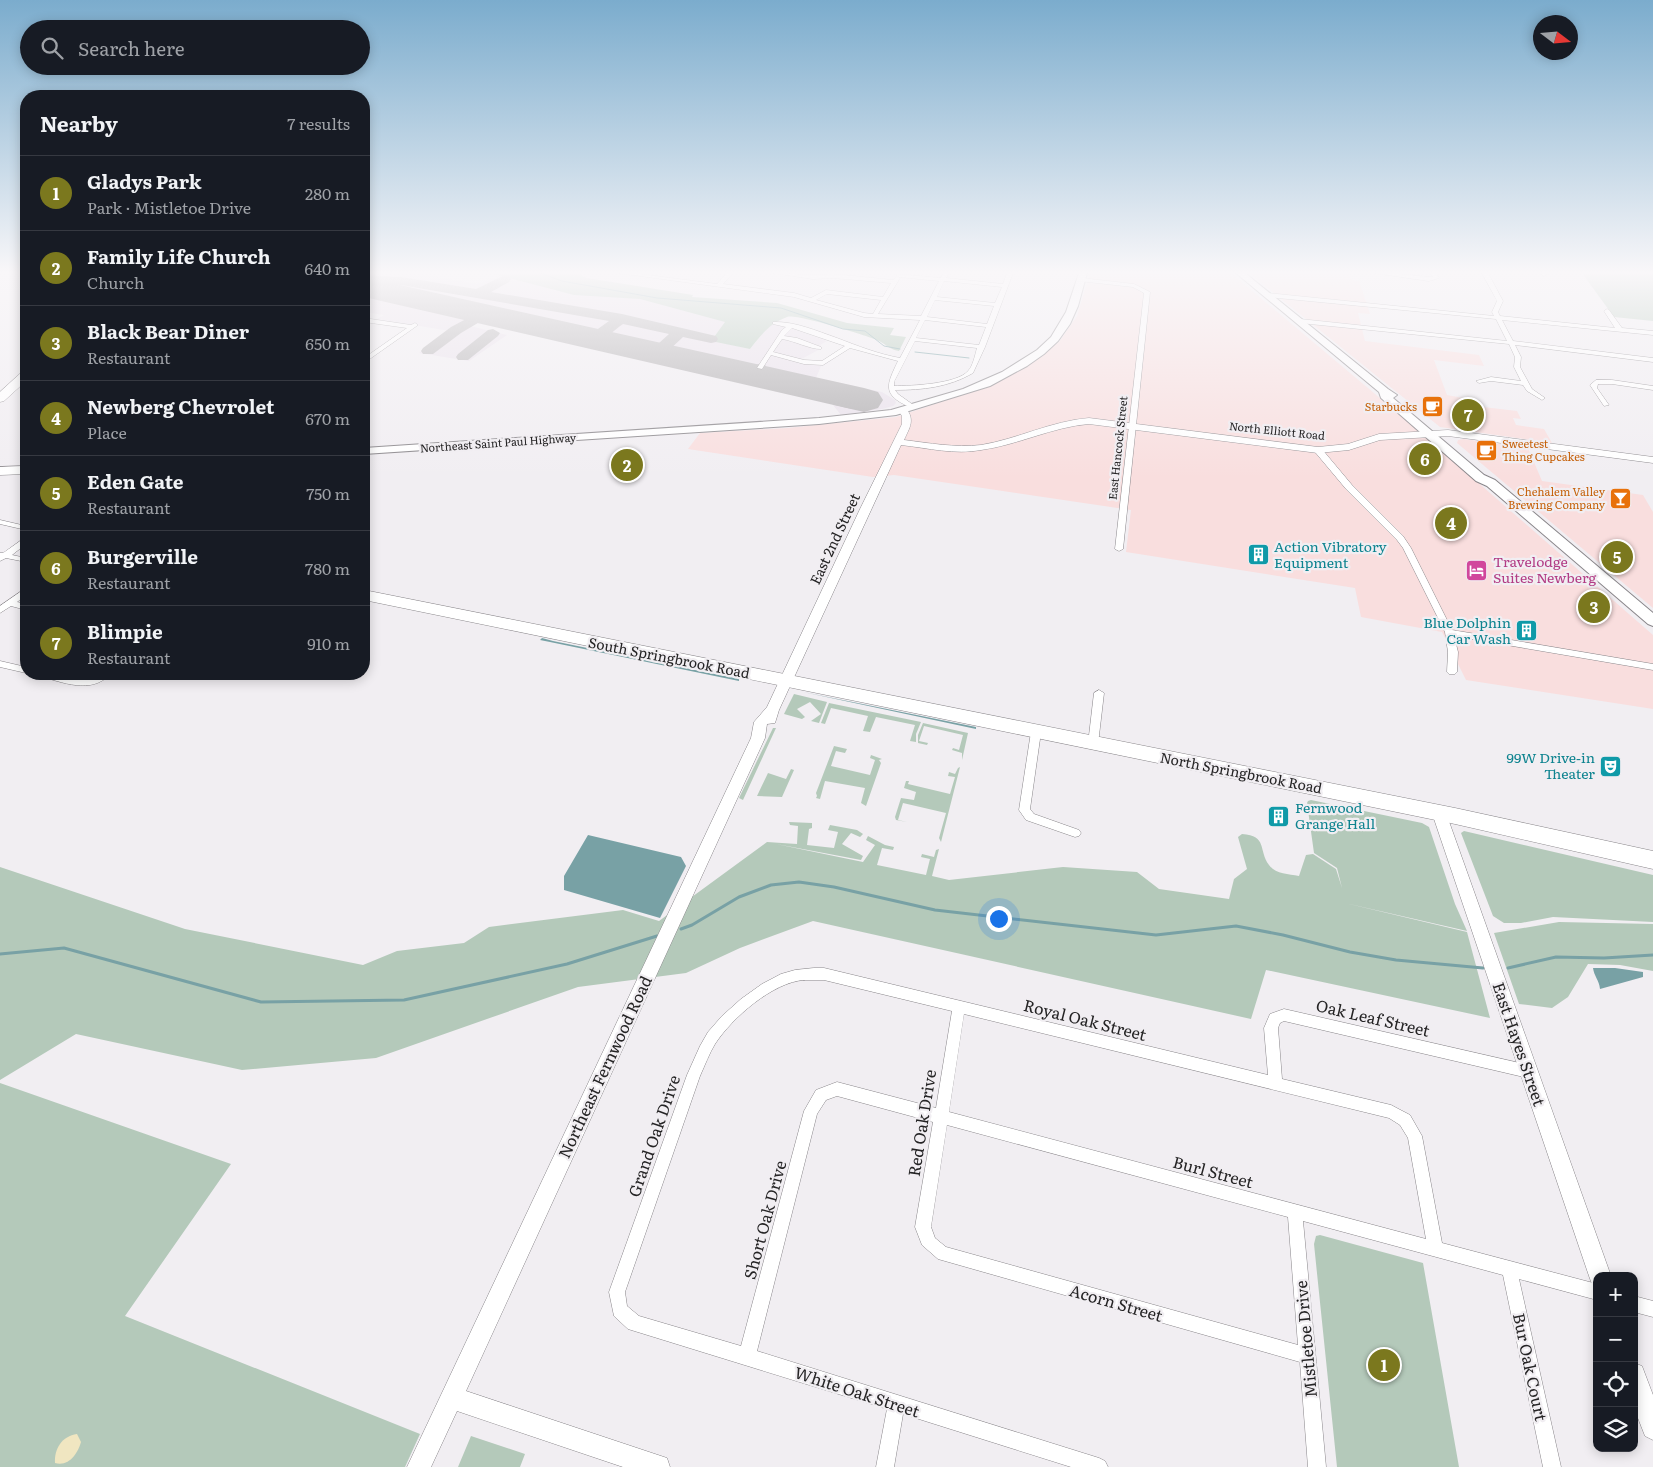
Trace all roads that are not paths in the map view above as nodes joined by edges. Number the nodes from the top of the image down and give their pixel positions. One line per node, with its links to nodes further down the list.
1 (392, 341): 18 (street)
2 (777, 341): 17 (street)
3 (802, 341): 15 (street)
4 (836, 341): 14 (street)
5 (912, 341): 19 (street)
6 (932, 341): 16 (street)
7 (984, 341): 16 (street)
8 (1051, 341): 30 (main road, Northeast Saint Paul Highway)
9 (1142, 341): 31 (street, East Hancock Street)
10 (1325, 341): 33 (main road)
11 (1490, 341): 13 (street)
12 (1510, 341): 13 (street)
13 (1512, 345): 20 (street); 24 (street)
14 (849, 346): 17 (street); 19 (street)
15 (819, 348)
16 (982, 348): 25 (street)
17 (770, 353): 21 (street)
18 (370, 357)
19 (902, 360): 25 (street)
20 (1653, 360)
21 (760, 368)
22 (20, 380): 27 (highway)
23 (1479, 380): 24 (street)
24 (1525, 383): 28 (street)
25 (891, 388): 30 (street)
26 (1653, 388): 29 (street)
27 (0, 398)
28 (1542, 398)
29 (1606, 405)
30 (906, 408): 32 (main road, Northeast Saint Paul Highway); 34 (street, East 2nd Street)
31 (1132, 426): 34 (street, North Elliott Road); 36 (street, North Elliott Road); 45 (street, East Hancock Street)
32 (632, 433): 35 (main road, Northeast Saint Paul Highway); 37 (main road, Northeast Saint Paul Highway)
33 (1433, 433): 36 (street, North Elliott Road); 38 (street, North Elliott Road); 41 (main road)
34 (899, 442): 61 (street, East 2nd Street)
35 (370, 447)
36 (1318, 450): 54 (street)
37 (370, 451)
38 (1653, 460)
39 (20, 470): 40 (highway)
40 (0, 471)
41 (1492, 483): 53 (main road)
42 (0, 522): 43 (street)
43 (20, 527)
44 (20, 545): 46 (street)
45 (1120, 550)
46 (2, 556): 47 (street)
47 (20, 559)
48 (20, 596): 50 (street)
49 (370, 596): 61 (highway, South Springbrook Road)
50 (10, 604): 51 (street); 52 (street)
51 (20, 606)
52 (0, 610)
53 (1653, 621)
54 (1449, 632): 56 (street); 58 (street)
55 (0, 664): 57 (street)
56 (1653, 667)
57 (20, 669)
58 (1452, 672)
59 (69, 680): 60 (street)
60 (96, 680)
61 (786, 682): 63 (highway, South Springbrook Road); 87 (street, Northeast Fernwood Road)
62 (1099, 693): 65 (street)
63 (974, 720): 64 (highway, North Springbrook Road)
64 (1036, 732): 65 (highway, North Springbrook Road); 67 (street)
65 (1093, 744): 66 (highway, North Springbrook Road)
66 (1439, 813): 68 (highway, North Springbrook Road); 71 (street, East Hayes Street)
67 (1075, 833)
68 (1653, 860)
69 (759, 994): 70 (street, Royal Oak Street); 83 (street, Grand Oak Drive)
70 (959, 1008): 72 (street, Royal Oak Street); 74 (street, Red Oak Drive)
71 (1528, 1071): 72 (street, Oak Leaf Street); 79 (street, East Hayes Street)
72 (1276, 1084): 77 (street, Royal Oak Street)
73 (821, 1095): 74 (street, Burl Street); 84 (street, Short Oak Drive)
74 (941, 1118): 75 (street, Burl Street); 76 (street, Red Oak Drive)
75 (1295, 1212): 77 (street, Burl Street); 85 (street, Mistletoe Drive)
76 (928, 1242): 85 (street, Acorn Street)
77 (1436, 1248): 78 (street, Burl Street)
78 (1509, 1268): 80 (street, Burl Street); 95 (street, Bur Oak Court)
79 (1599, 1272)
80 (1593, 1291)
81 (1638, 1305): 82 (street)
82 (1653, 1309)
83 (620, 1310): 84 (street, White Oak Street)
84 (747, 1356): 88 (street, White Oak Street)
85 (1307, 1356): 94 (street, Mistletoe Drive)
86 (1638, 1385): 89 (street)
87 (452, 1397): 90 (street); 91 (street, Northeast Fernwood Road)
88 (896, 1404): 92 (street); 93 (street, White Oak Street)
89 (1653, 1428)
90 (644, 1465)
91 (419, 1467)
92 (885, 1467)
93 (1099, 1467)
94 (1317, 1467)
95 (1552, 1467)

